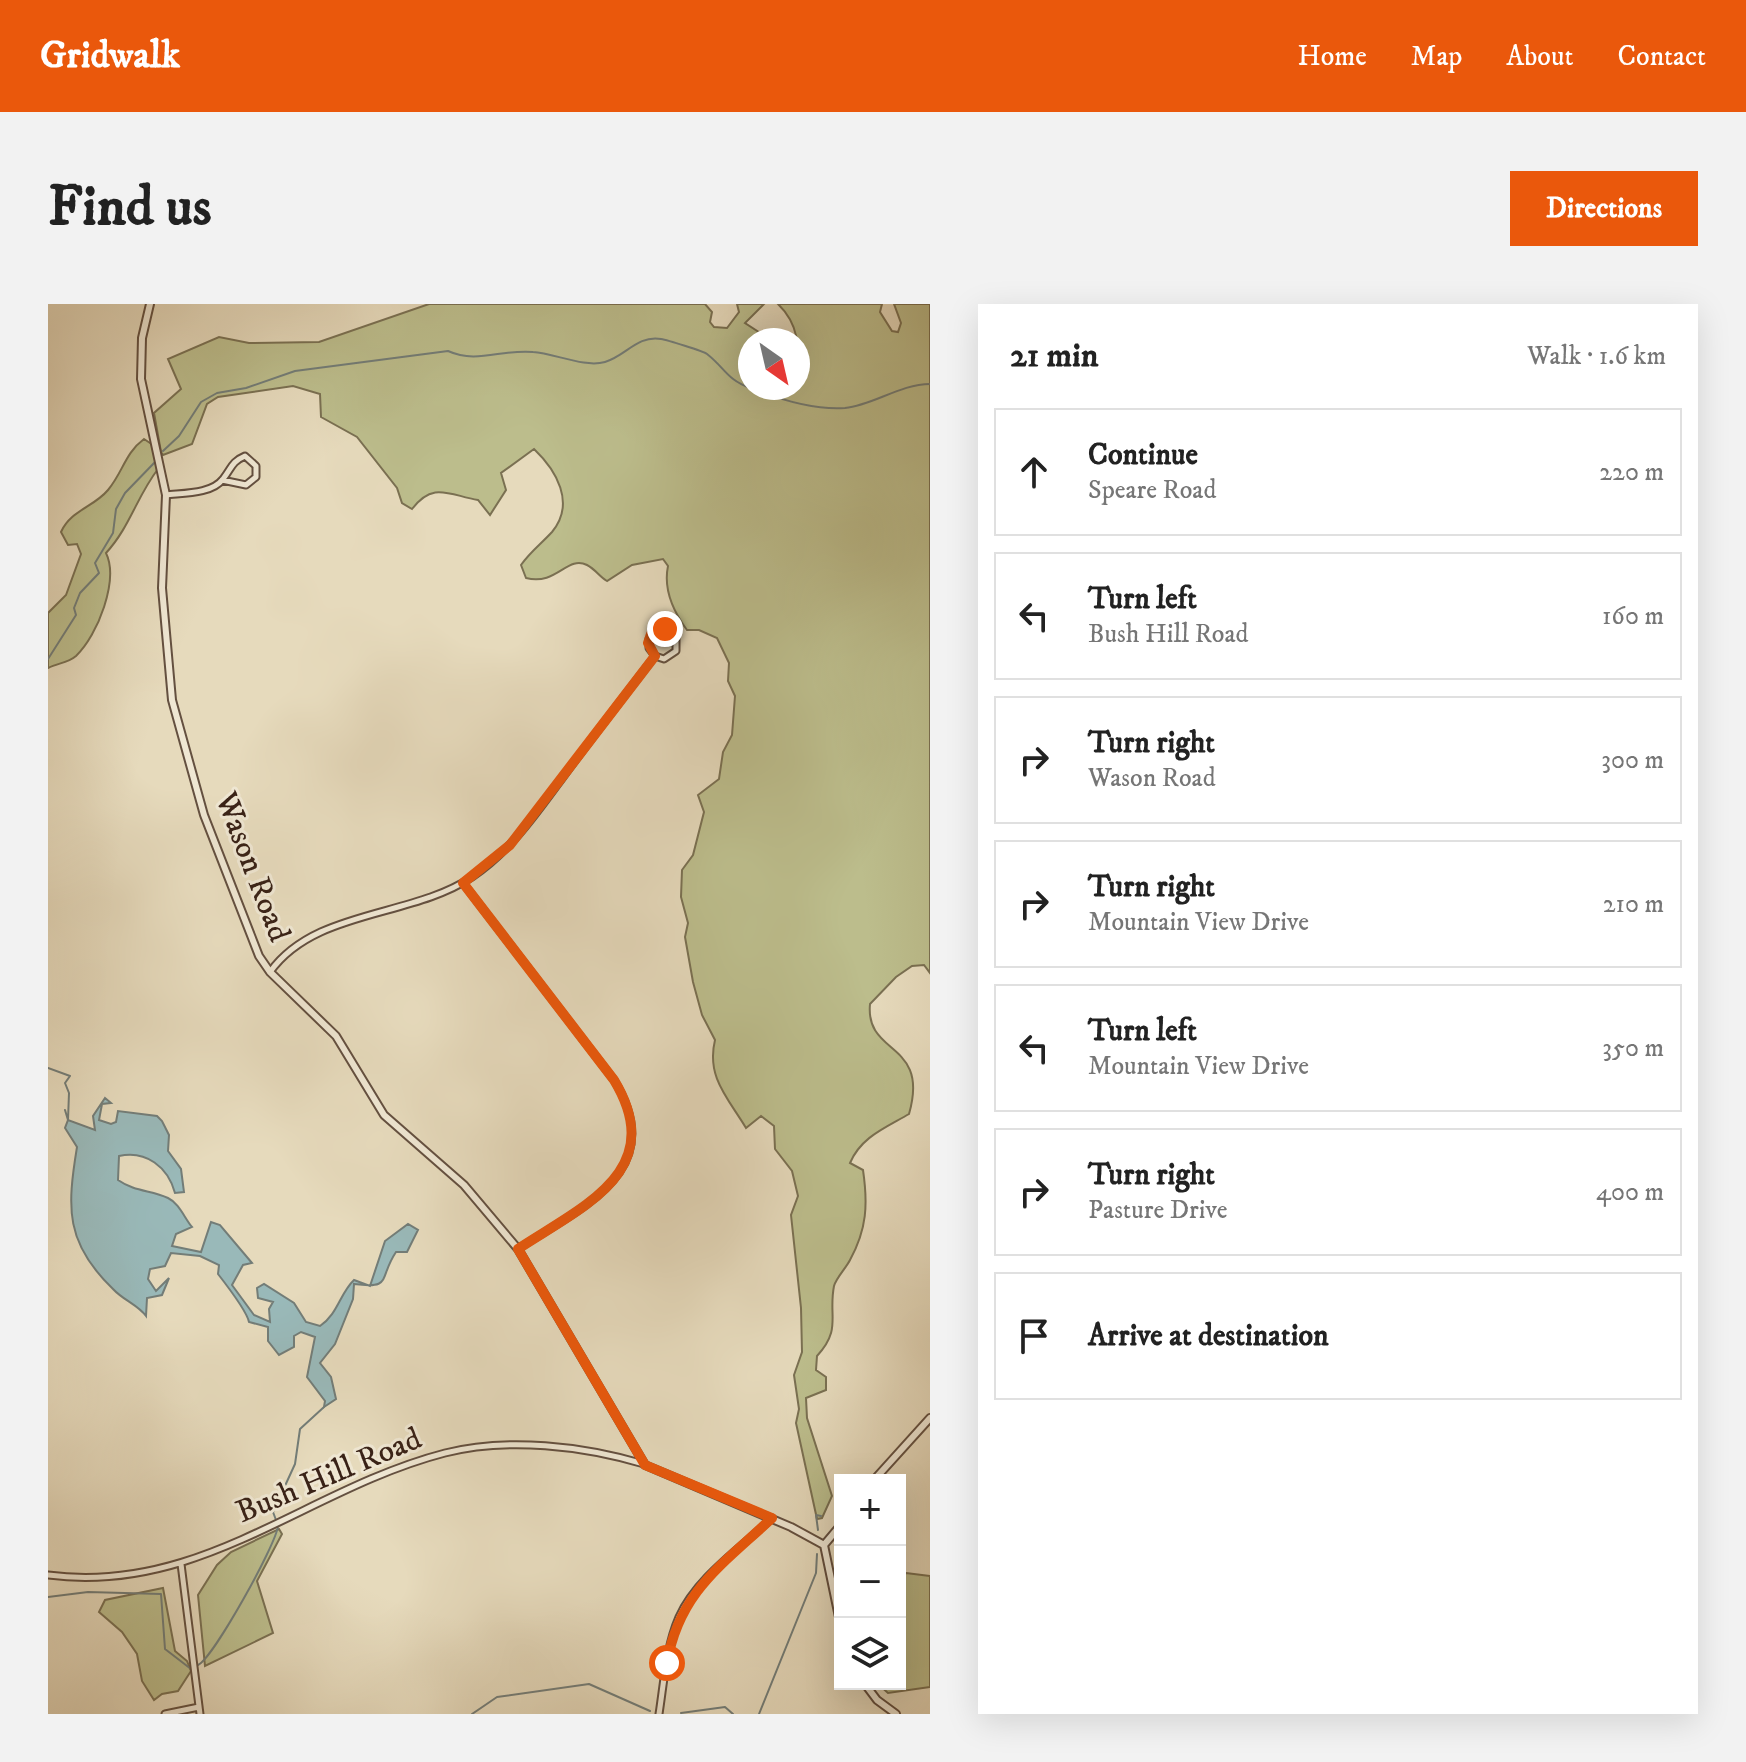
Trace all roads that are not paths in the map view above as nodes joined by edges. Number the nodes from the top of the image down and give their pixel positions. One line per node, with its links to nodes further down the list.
1 (150, 304): 3 (street, Wason Road)
2 (222, 480): 2 (street); 3 (street)
3 (166, 495): 6 (street, Wason Road)
4 (655, 656): 4 (street); 5 (street)
5 (463, 883): 6 (street); 7 (street)
6 (270, 972): 7 (street, Wason Road)
7 (518, 1249): 9 (street, Wason Road)
8 (930, 1418): 10 (street)
9 (645, 1465): 11 (street, Bush Hill Road); 14 (street, Bush Hill Road)
10 (879, 1474)
11 (772, 1518): 13 (street, Bush Hill Road); 20 (street)
12 (834, 1533): 13 (street)
13 (824, 1545): 16 (street)
14 (181, 1564): 15 (street, Bush Hill Road); 18 (street)
15 (48, 1575)
16 (839, 1618)
17 (870, 1690): 21 (street)
18 (199, 1710): 19 (street)
19 (165, 1714)
20 (659, 1714)
21 (896, 1714)

